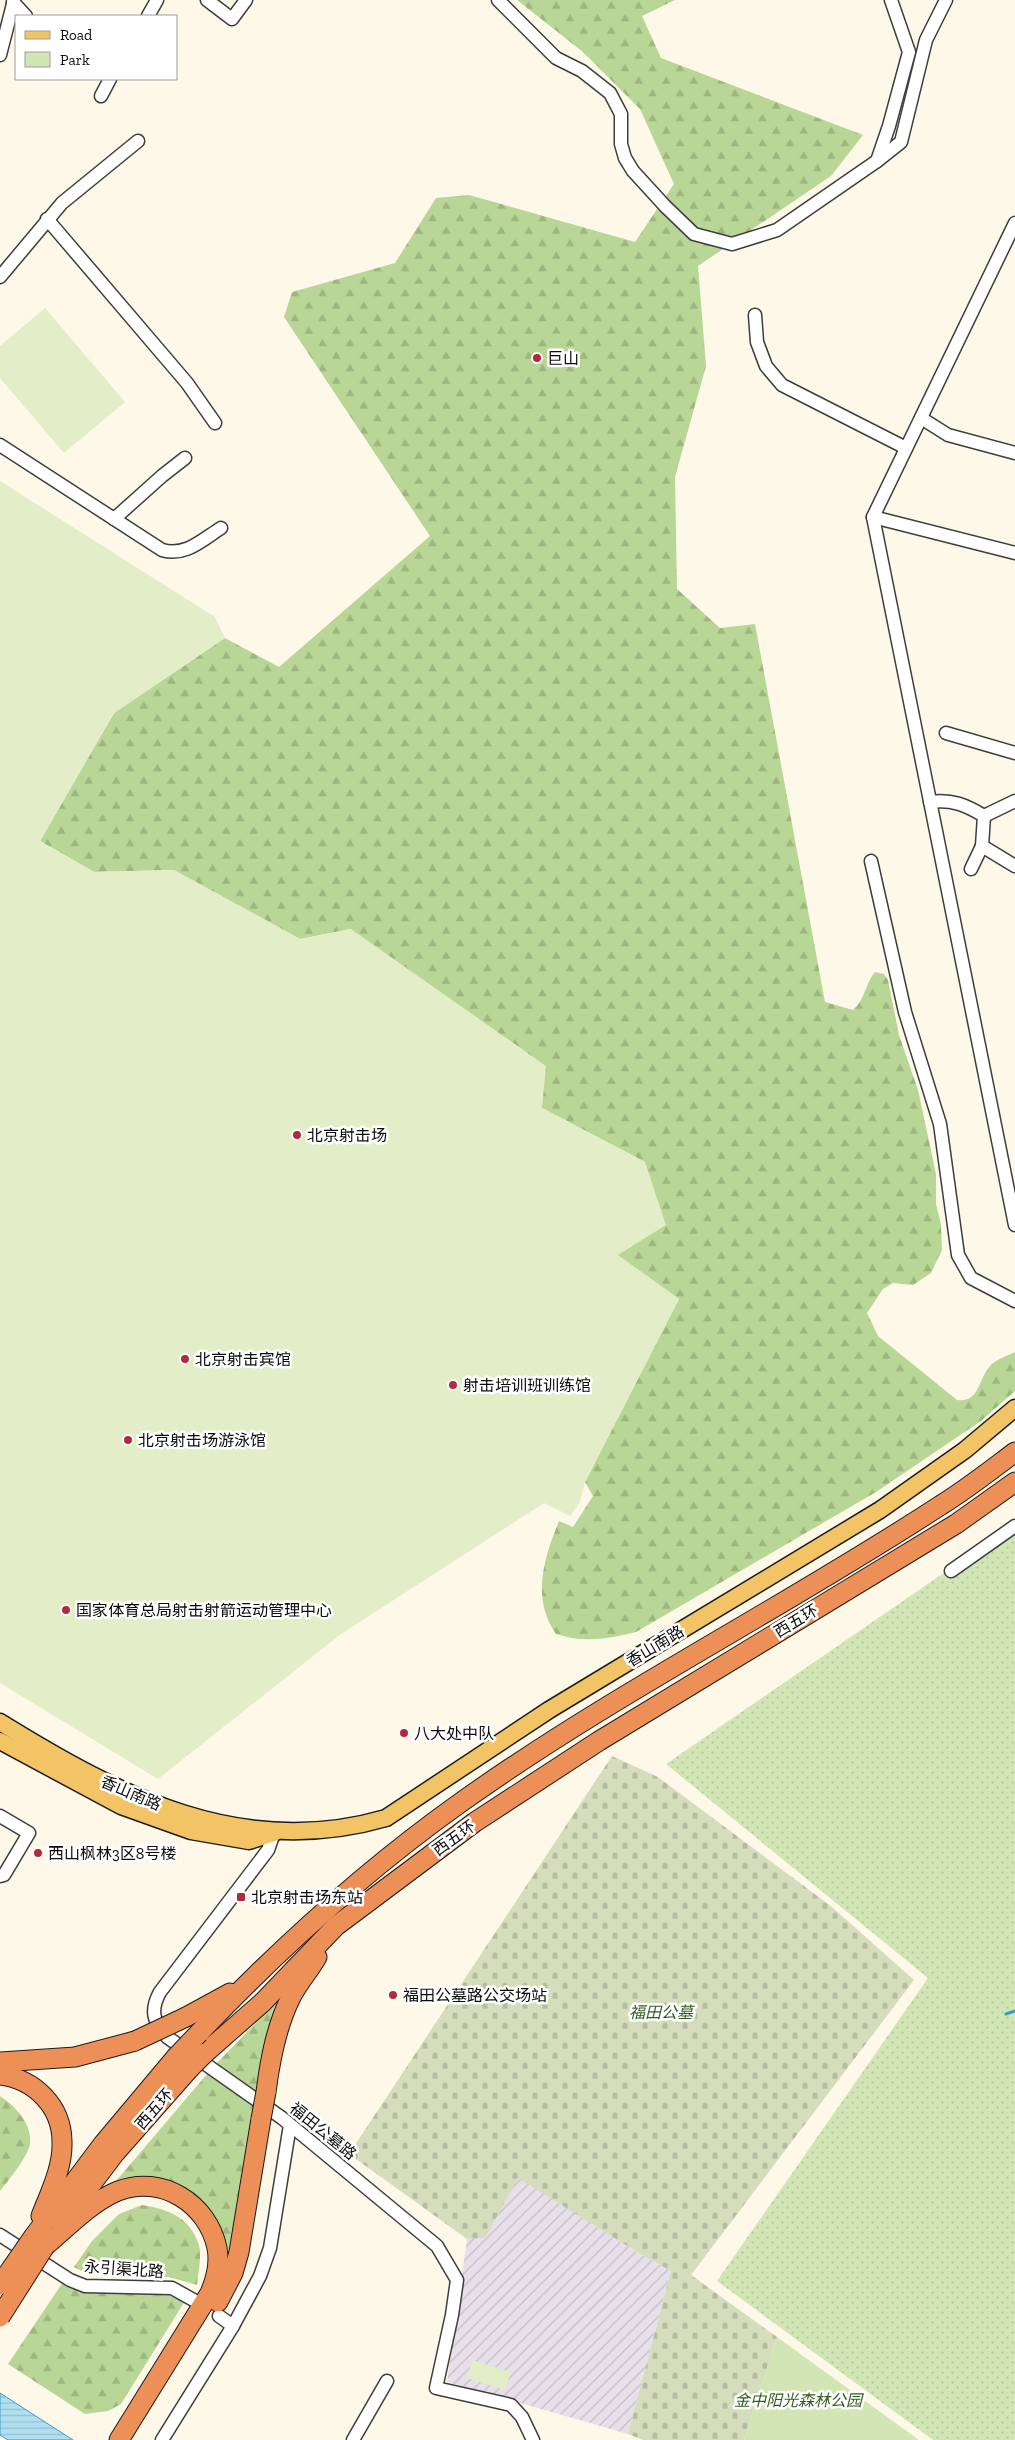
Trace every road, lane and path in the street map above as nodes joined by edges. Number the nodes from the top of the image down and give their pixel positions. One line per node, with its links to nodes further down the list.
1 (157, 0): 9 (street)
2 (208, 0): 3 (street)
3 (246, 0)
4 (498, 0): 14 (street)
5 (891, 0): 14 (street)
6 (946, 0): 14 (street)
7 (14, 1): 8 (street); 10 (street)
8 (25, 15)
9 (149, 15)
10 (0, 55)
11 (109, 80): 12 (street)
12 (101, 96)
13 (138, 141): 15 (street)
14 (877, 161)
15 (47, 219): 17 (street); 20 (street)
16 (1015, 223): 19 (street)
17 (0, 277)
18 (755, 316): 22 (street)
19 (921, 418): 22 (street); 23 (street)
20 (215, 422)
21 (0, 445): 26 (street)
22 (906, 448): 25 (street)
23 (1015, 453)
24 (186, 458): 26 (street)
25 (873, 517): 28 (street); 32 (street)
26 (114, 519): 27 (street)
27 (221, 528)
28 (1015, 553)
29 (946, 732): 30 (street)
30 (1015, 753)
31 (1015, 801): 33 (street)
32 (930, 802): 33 (street); 38 (street)
33 (984, 816): 34 (street)
34 (982, 846): 36 (street); 37 (street)
35 (871, 861): 39 (street)
36 (1015, 866)
37 (971, 869)
38 (1015, 1225)
39 (1015, 1301)
40 (1015, 1408): 48 (main road, 香山南路)
41 (1015, 1452): 51 (highway, 西五环)
42 (1015, 1482): 50 (highway, 西五环)
43 (1015, 1526): 44 (street)
44 (951, 1571)
45 (0, 1722): 48 (main road, 香山南路)
46 (0, 1740): 48 (main road, 香山南路)
47 (0, 1816): 49 (street)
48 (274, 1833): 55 (street, 福田公墓路)
49 (0, 1876)
50 (336, 1926): 53 (highway, 西五环, bridge); 65 (highway, bridge)
51 (246, 1984): 52 (highway, bridge); 53 (highway, 西五环, bridge)
52 (0, 2062)
53 (183, 2062): 57 (highway, 西五环)
54 (0, 2075): 57 (highway)
55 (290, 2125): 62 (street); 68 (street, 福田公墓路)
56 (0, 2235): 59 (street, 永引渠北路)
57 (39, 2241): 58 (highway, 西五环, bridge); 61 (highway, 西五环, bridge); 64 (highway)
58 (0, 2285)
59 (197, 2302)
60 (219, 2316): 62 (street)
61 (0, 2317)
62 (233, 2326): 66 (street)
63 (387, 2381): 67 (street)
64 (119, 2440)
65 (131, 2440)
66 (162, 2440)
67 (353, 2440)
68 (533, 2440)

